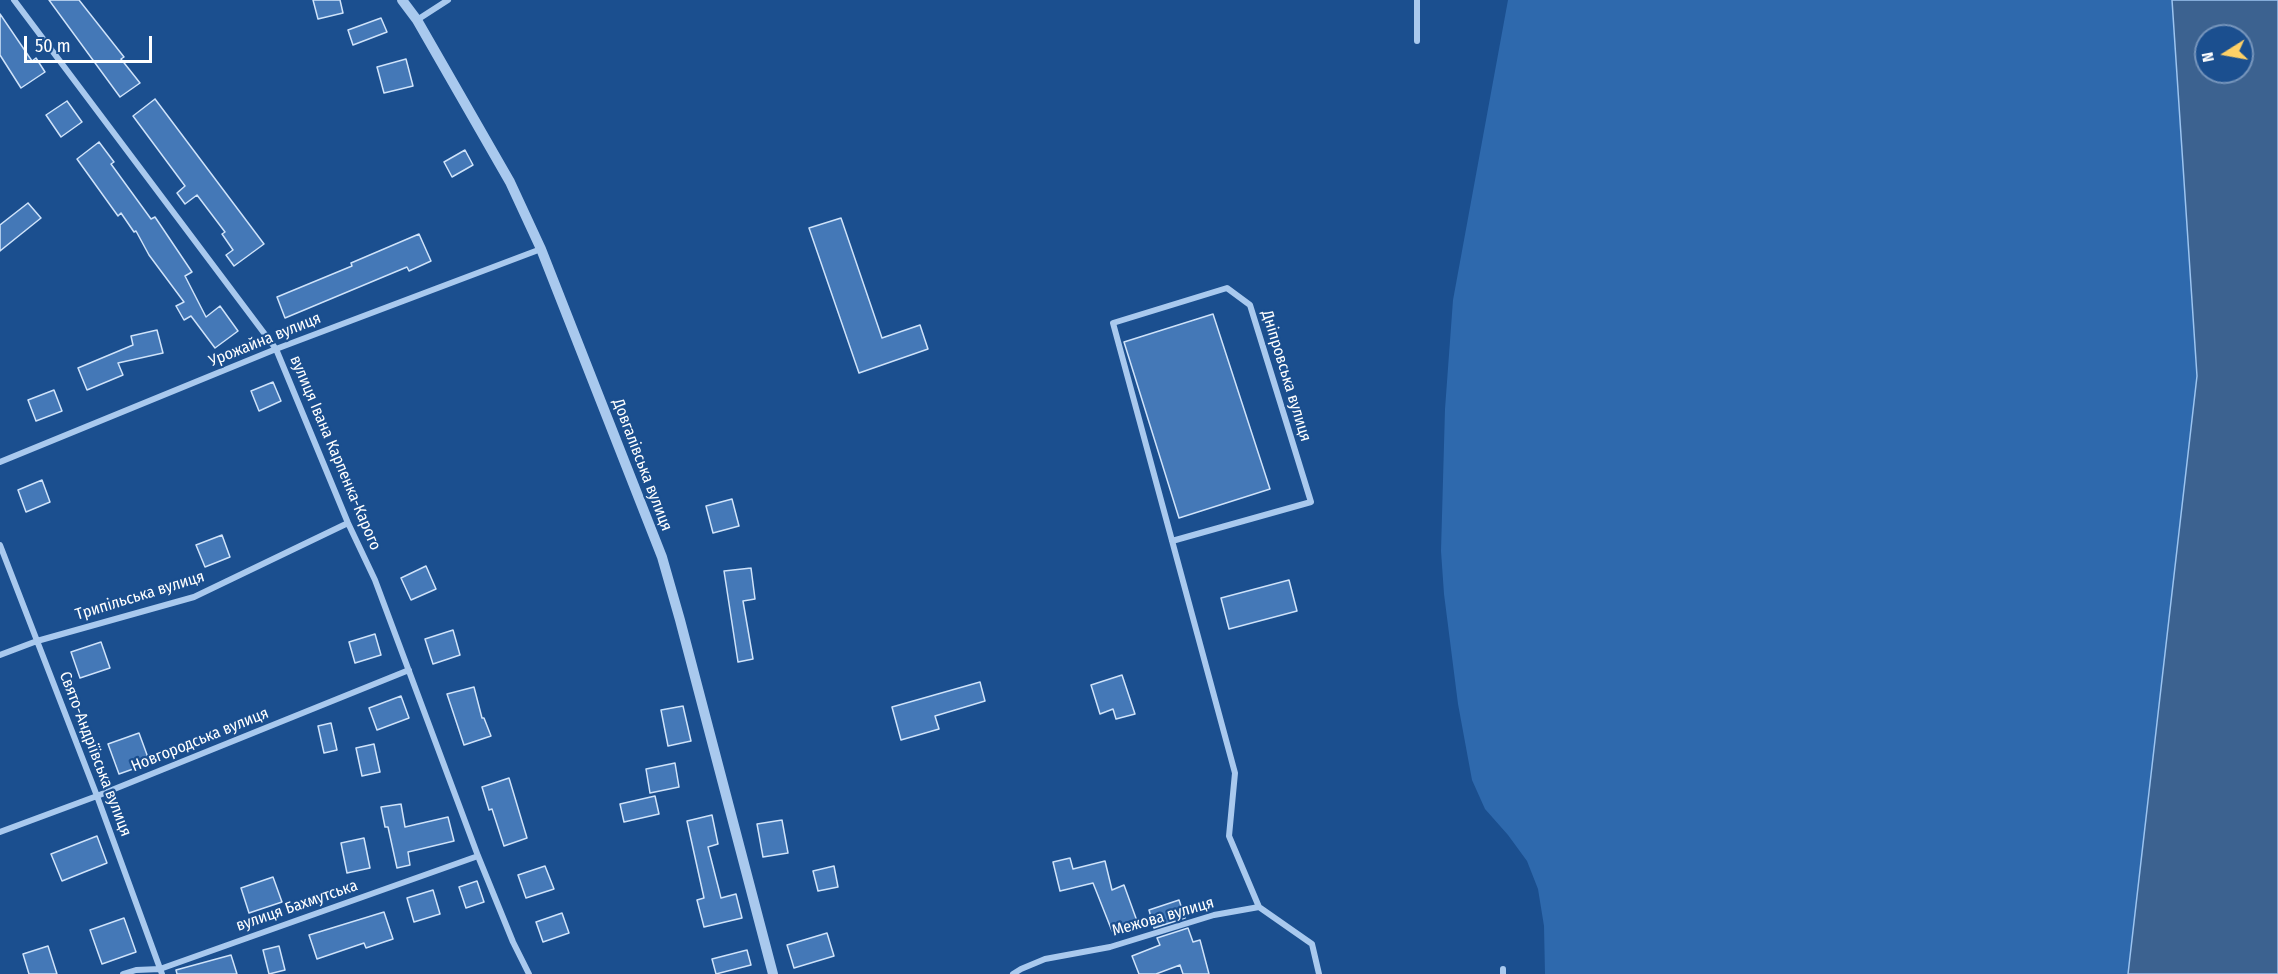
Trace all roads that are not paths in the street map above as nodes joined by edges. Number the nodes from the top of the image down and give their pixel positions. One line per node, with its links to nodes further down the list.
1 (14, 0): 8 (street, вулиця Івана Карпенка-Карого)
2 (402, 0): 5 (street, Довгалівська вулиця)
3 (448, 0): 5 (street)
4 (1417, 0): 6 (street)
5 (417, 20): 7 (street, Довгалівська вулиця)
6 (1417, 41)
7 (541, 249): 8 (street, Урожайна вулиця); 23 (street, Довгалівська вулиця)
8 (276, 349): 9 (street, Урожайна вулиця); 10 (street, вулиця Івана Карпенка-Карого)
9 (0, 462)
10 (348, 523): 13 (street, Трипільська вулиця); 15 (street, вулиця Івана Карпенка-Карого)
11 (1172, 542): 11 (street, Дніпровська вулиця); 19 (street, Дніпровська вулиця)
12 (0, 545): 13 (street, Свято-Андріївська вулиця)
13 (37, 641): 14 (street, Трипільська вулиця); 16 (street, Свято-Андріївська вулиця)
14 (0, 655)
15 (409, 670): 16 (street, Новгородська вулиця); 18 (street, вулиця Івана Карпенка-Карого)
16 (97, 796): 17 (street, Новгородська вулиця); 20 (street, Свято-Андріївська вулиця)
17 (0, 832)
18 (478, 856): 20 (street, вулиця Бахмутська); 22 (street, вулиця Івана Карпенка-Карого)
19 (1259, 907): 24 (street, Межова вулиця); 25 (street)
20 (161, 971): 21 (street, вулиця Бахмутська)
21 (123, 974)
22 (529, 974)
23 (773, 974)
24 (1013, 974)
25 (1319, 974)

